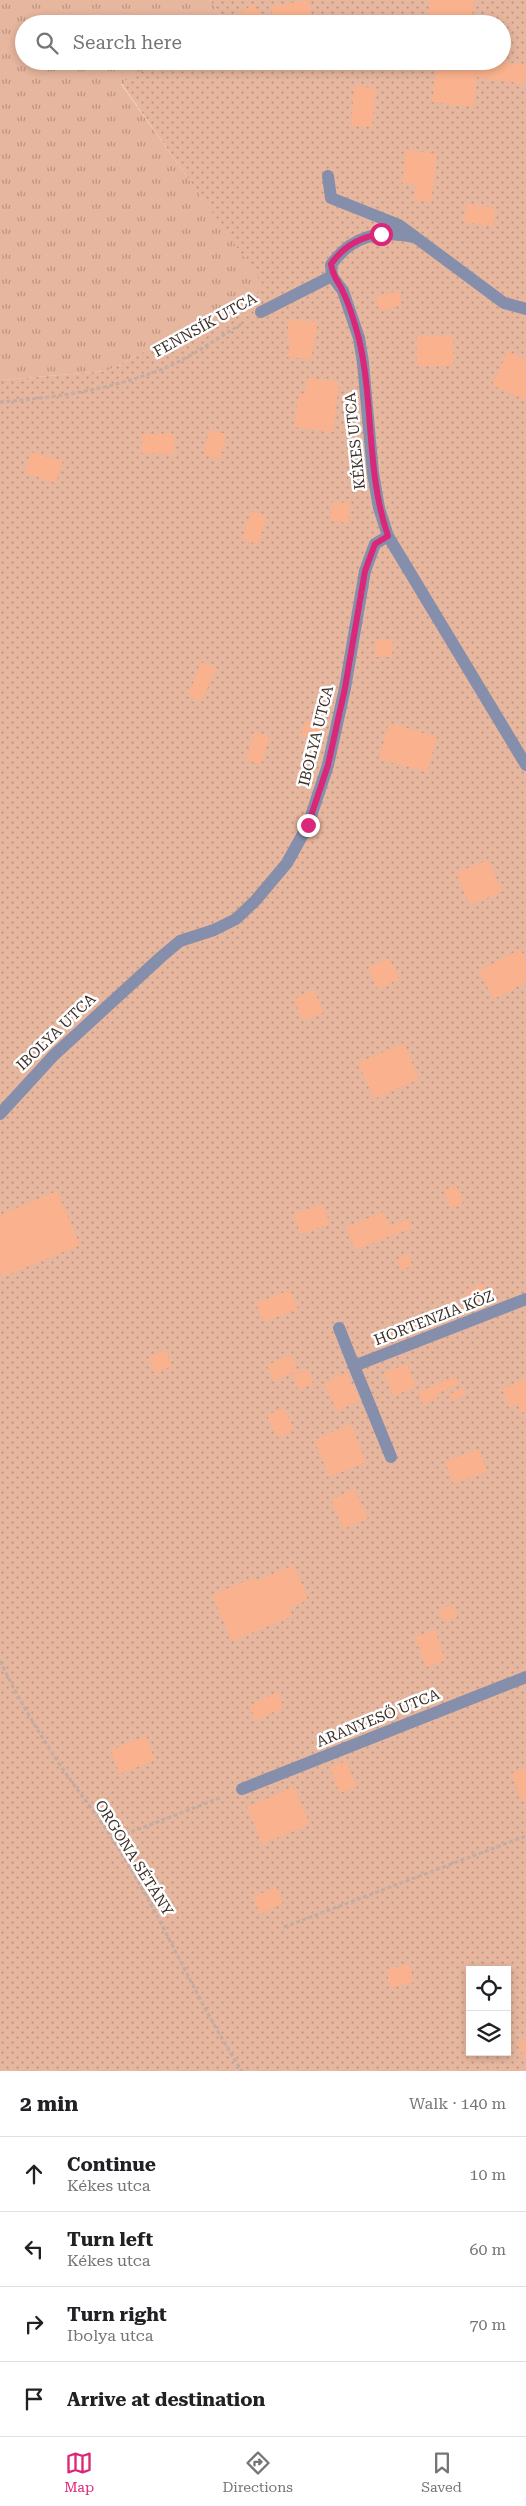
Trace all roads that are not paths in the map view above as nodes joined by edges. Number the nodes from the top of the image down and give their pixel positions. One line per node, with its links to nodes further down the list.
1 (328, 176): 2 (street)
2 (414, 236): 3 (street); 4 (street)
3 (332, 276): 5 (street, FENNSÍK UTCA); 6 (street, KÉKES UTCA)
4 (526, 309)
5 (261, 312)
6 (388, 536): 7 (street, KÉKES UTCA); 8 (street, IBOLYA UTCA)
7 (526, 765)
8 (0, 1114)
9 (526, 1299): 11 (street, HORTENZIA KÖZ)
10 (339, 1328): 11 (street)
11 (354, 1366): 12 (street)
12 (391, 1457)
13 (526, 1677): 14 (street, ARANYESŐ UTCA)
14 (242, 1790)

